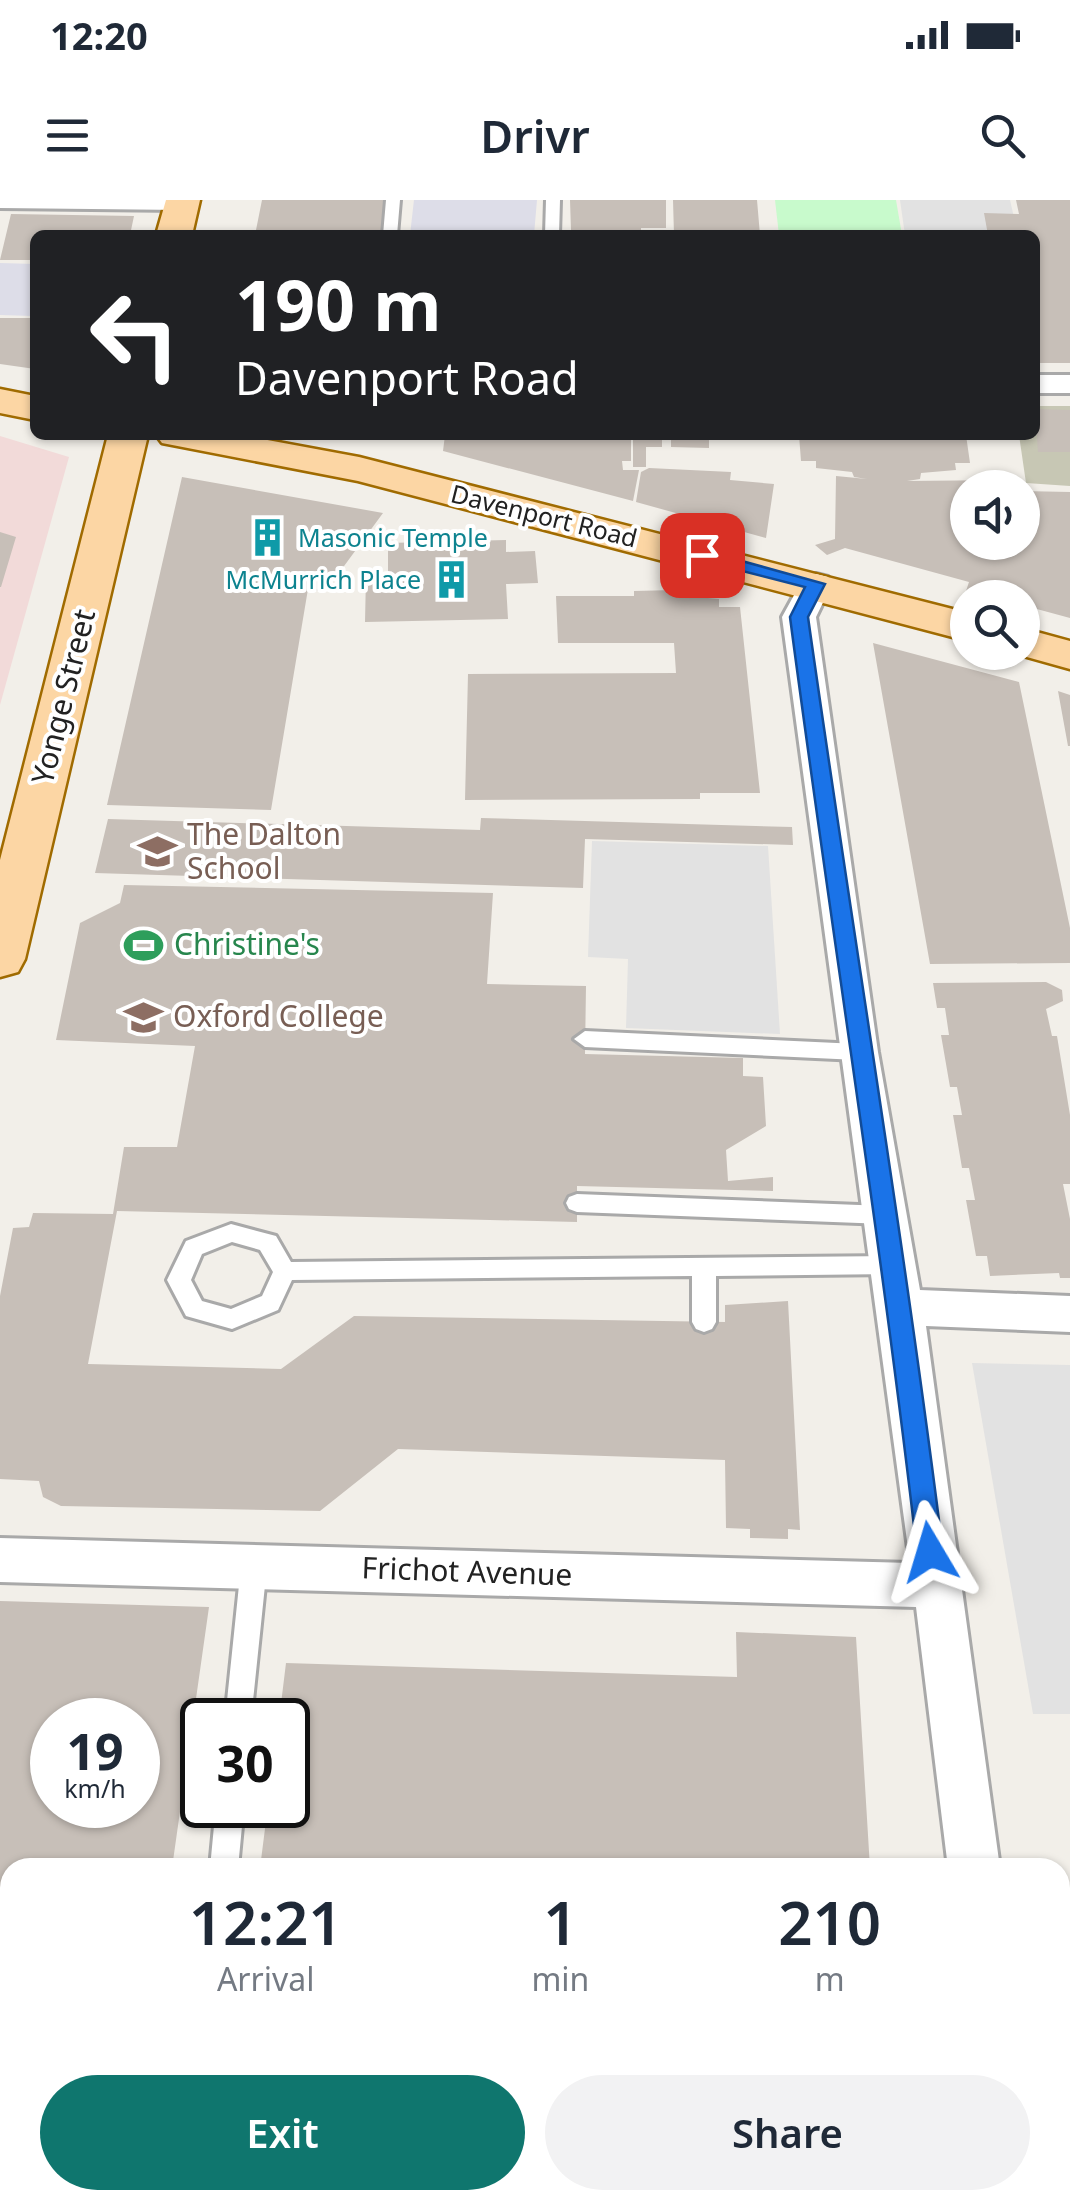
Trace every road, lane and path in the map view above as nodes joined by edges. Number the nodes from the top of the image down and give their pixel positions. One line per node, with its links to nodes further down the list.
1 (0, 200): 4 (street)
2 (393, 200): 5 (lane)
3 (553, 200): 6 (lane)
4 (180, 212)
5 (390, 230)
6 (552, 230)
7 (1040, 384): 8 (street)
8 (1070, 384)
9 (0, 401): 10 (main road)
10 (30, 407)
11 (127, 440): 17 (main road, Yonge Street)
12 (203, 440): 13 (main road, Davenport Road)
13 (816, 584): 14 (main road, Davenport Road); 20 (street)
14 (950, 622)
15 (1040, 647): 16 (main road)
16 (1070, 655)
17 (8, 892): 18 (main road, Yonge Street)
18 (0, 959)
19 (585, 1038): 20 (lane)
20 (858, 1052): 22 (street)
21 (577, 1203): 22 (lane)
22 (886, 1215): 25 (street)
23 (704, 1267): 24 (lane); 25 (lane); 27 (lane)
24 (285, 1271): 24 (lane)
25 (897, 1286): 26 (street); 30 (street)
26 (1070, 1314)
27 (704, 1322)
28 (0, 1560): 29 (street, Frichot Avenue)
29 (254, 1566): 30 (street, Frichot Avenue); 31 (lane)
30 (934, 1586): 34 (street)
31 (240, 1698)
32 (228, 1828): 33 (lane)
33 (225, 1858)
34 (973, 1858)

